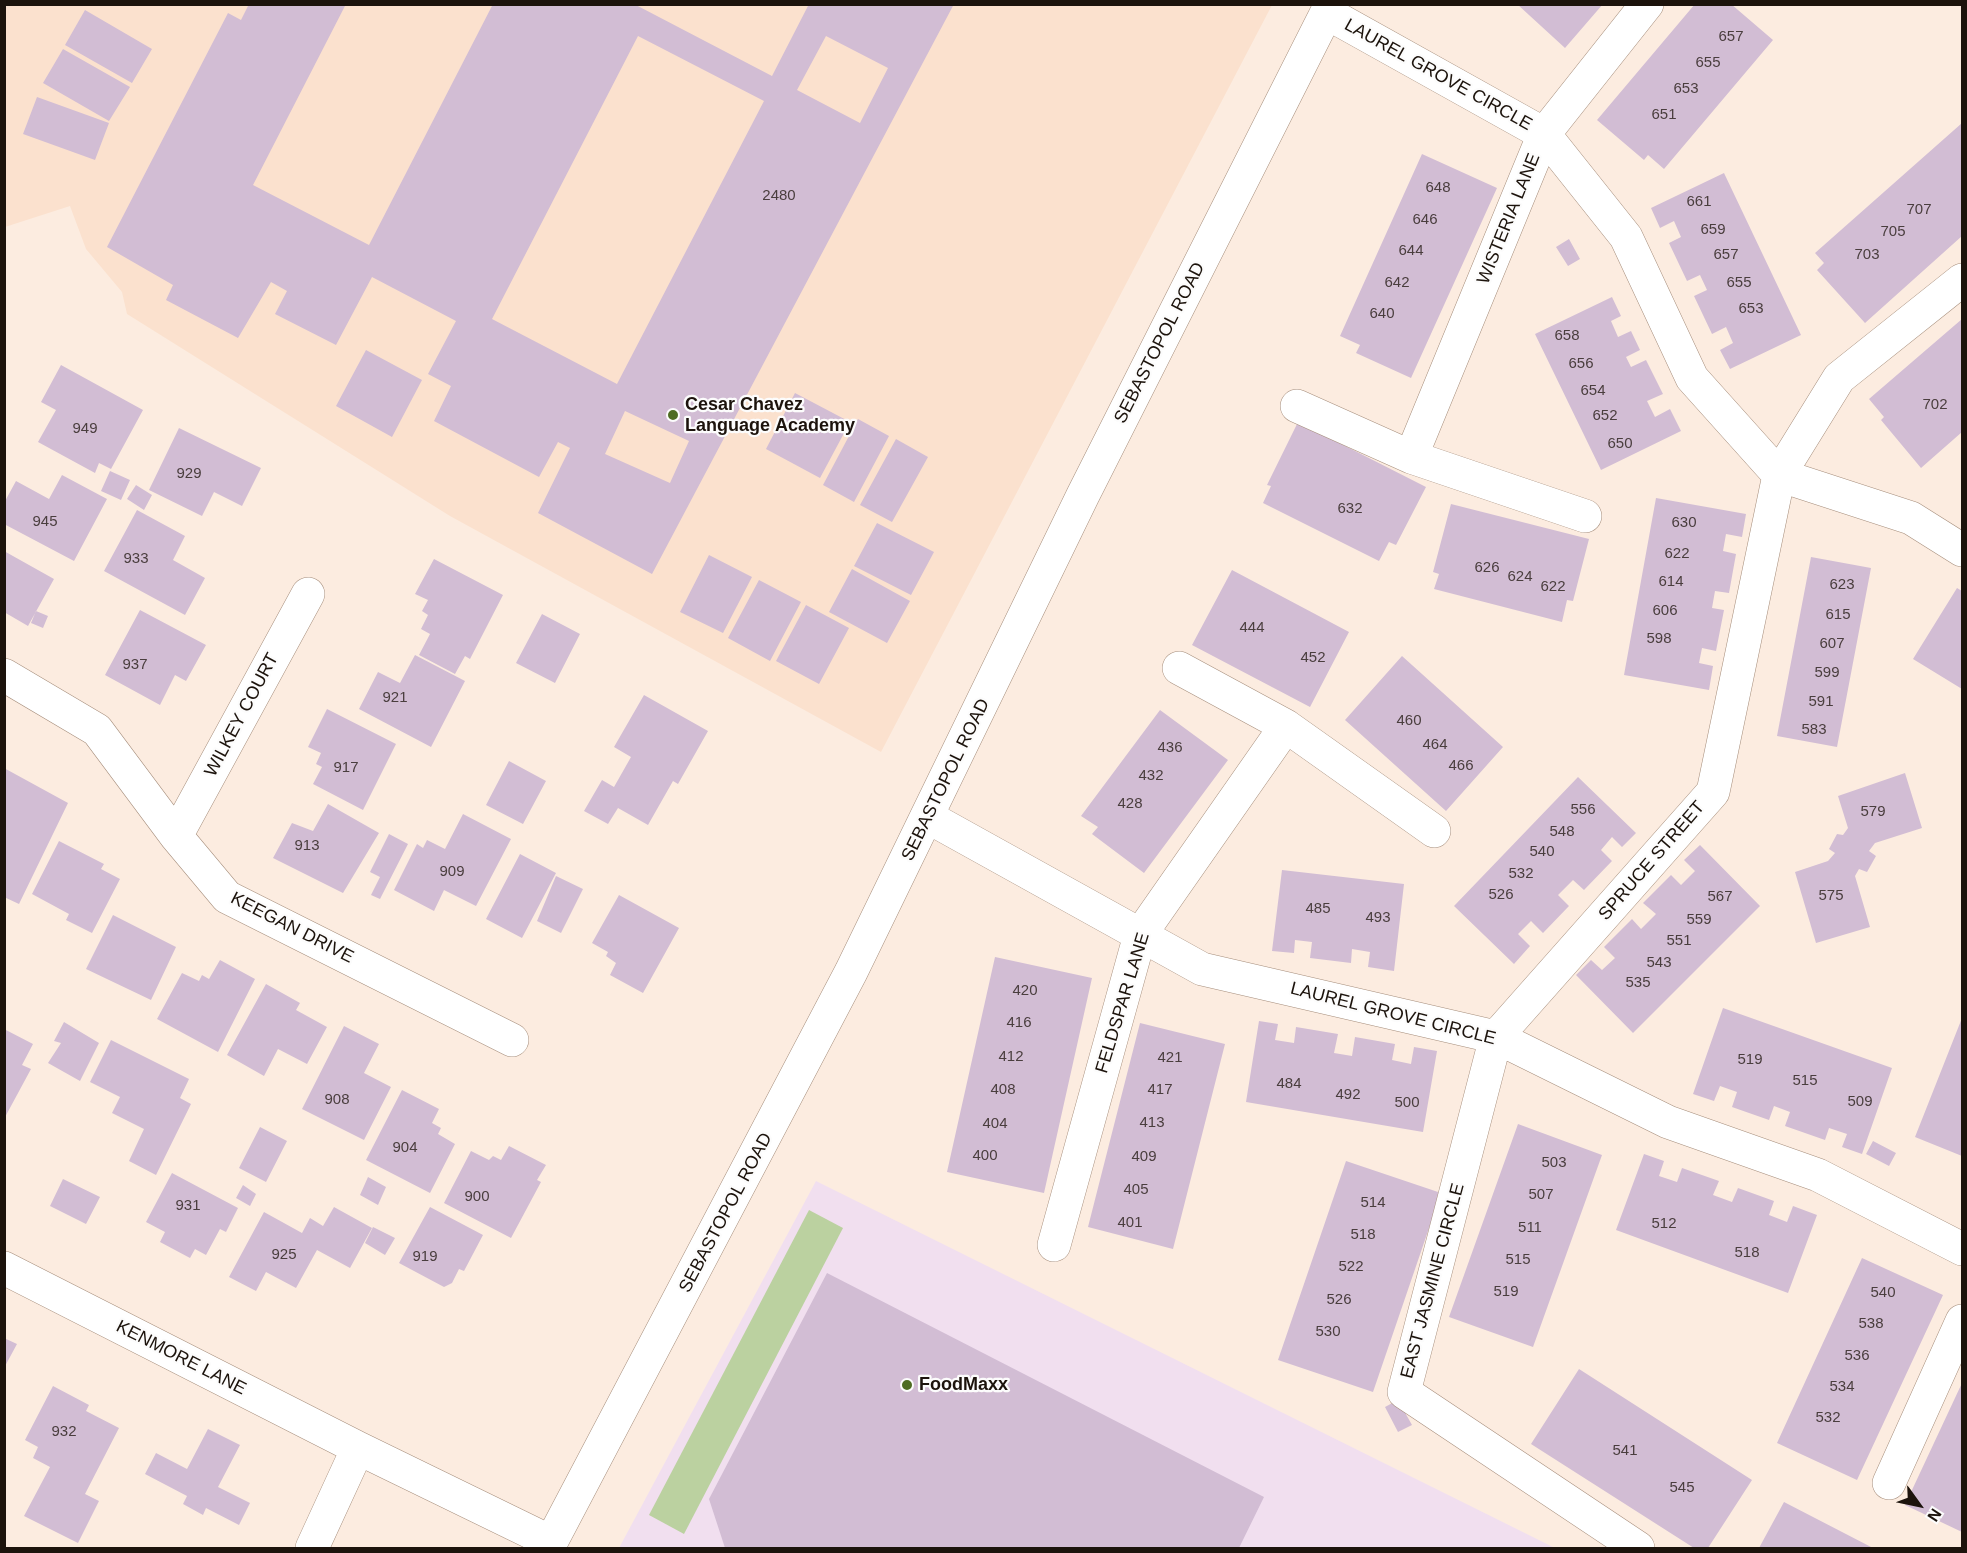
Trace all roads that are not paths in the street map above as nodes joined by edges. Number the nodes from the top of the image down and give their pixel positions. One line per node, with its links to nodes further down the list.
1 (1647, 4): 3 (street, WISTERIA LANE)
2 (1329, 9): 3 (street, LAUREL GROVE CIRCLE); 14 (street, SEBASTOPOL ROAD)
3 (1544, 134): 6 (street, WISTERIA LANE); 7 (street, LAUREL GROVE CIRCLE)
4 (1962, 280): 7 (street, SPRUCE STREET)
5 (1297, 406): 6 (street)
6 (1411, 457): 8 (street)
7 (1779, 475): 9 (street); 18 (street, SPRUCE STREET)
8 (1585, 516)
9 (1962, 550)
10 (308, 594): 16 (street, WILKEY COURT)
11 (1179, 668): 13 (street)
12 (4, 675): 16 (street, KEEGAN DRIVE)
13 (1286, 726): 15 (street); 17 (street, FELDSPAR LANE)
14 (928, 817): 17 (street, LAUREL GROVE CIRCLE); 26 (street, SEBASTOPOL ROAD)
15 (1434, 831)
16 (176, 836): 19 (street, KEEGAN DRIVE)
17 (1140, 935): 18 (street, LAUREL GROVE CIRCLE); 20 (street, FELDSPAR LANE)
18 (1496, 1037): 21 (street, LAUREL GROVE CIRCLE); 28 (street, EAST JASMINE CIRCLE)
19 (512, 1040)
20 (1054, 1245)
21 (1962, 1249)
22 (4, 1268): 24 (street, KENMORE LANE)
23 (1962, 1321): 25 (street)
24 (358, 1448): 26 (street, KENMORE LANE); 27 (street)
25 (1889, 1483)
26 (549, 1545)
27 (312, 1548)
28 (1638, 1548)

